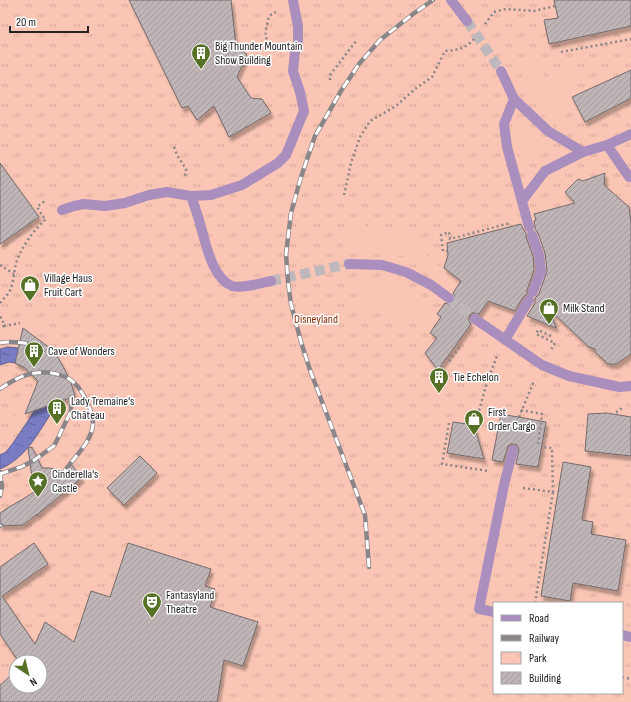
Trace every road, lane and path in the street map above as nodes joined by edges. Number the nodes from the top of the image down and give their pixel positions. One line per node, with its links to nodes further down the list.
1 (451, 0): 4 (street)
2 (293, 3): 10 (street); 10 (path)
3 (555, 6): 5 (path)
4 (467, 21)
5 (483, 27)
6 (475, 38): 20 (path)
7 (631, 39): 9 (path)
8 (356, 41): 12 (path)
9 (561, 52)
10 (294, 60): 21 (street)
11 (502, 71): 13 (street)
12 (330, 80)
13 (514, 99): 17 (street); 22 (street)
14 (631, 134): 15 (street)
15 (608, 145): 17 (street); 19 (street)
16 (174, 147): 18 (path)
17 (583, 152): 22 (street)
18 (186, 169)
19 (631, 177)
20 (344, 195)
21 (191, 196): 24 (street); 30 (street)
22 (522, 201): 41 (street)
23 (43, 203): 29 (path)
24 (62, 210)
25 (510, 223): 26 (path)
26 (448, 251)
27 (349, 264): 33 (street)
28 (0, 265): 29 (path)
29 (14, 274): 34 (path)
30 (271, 281)
31 (50, 295): 32 (path)
32 (55, 298)
33 (449, 298)
34 (0, 303)
35 (0, 317): 38 (path)
36 (475, 319): 41 (street)
37 (20, 323): 38 (path)
38 (4, 326): 39 (path)
39 (0, 328)
40 (551, 336): 42 (path)
41 (505, 340): 45 (street); 50 (path)
42 (555, 343)
43 (460, 347): 44 (path)
44 (449, 362)
45 (542, 365): 46 (street); 47 (path)
46 (631, 386)
47 (521, 410): 48 (path); 51 (path)
48 (519, 417)
49 (449, 423): 54 (path)
50 (475, 425)
51 (538, 444)
52 (542, 447): 56 (path)
53 (513, 450): 55 (street)
54 (473, 469)
55 (504, 485): 56 (path); 58 (street)
56 (553, 492): 57 (path)
57 (535, 602)
58 (493, 612)

